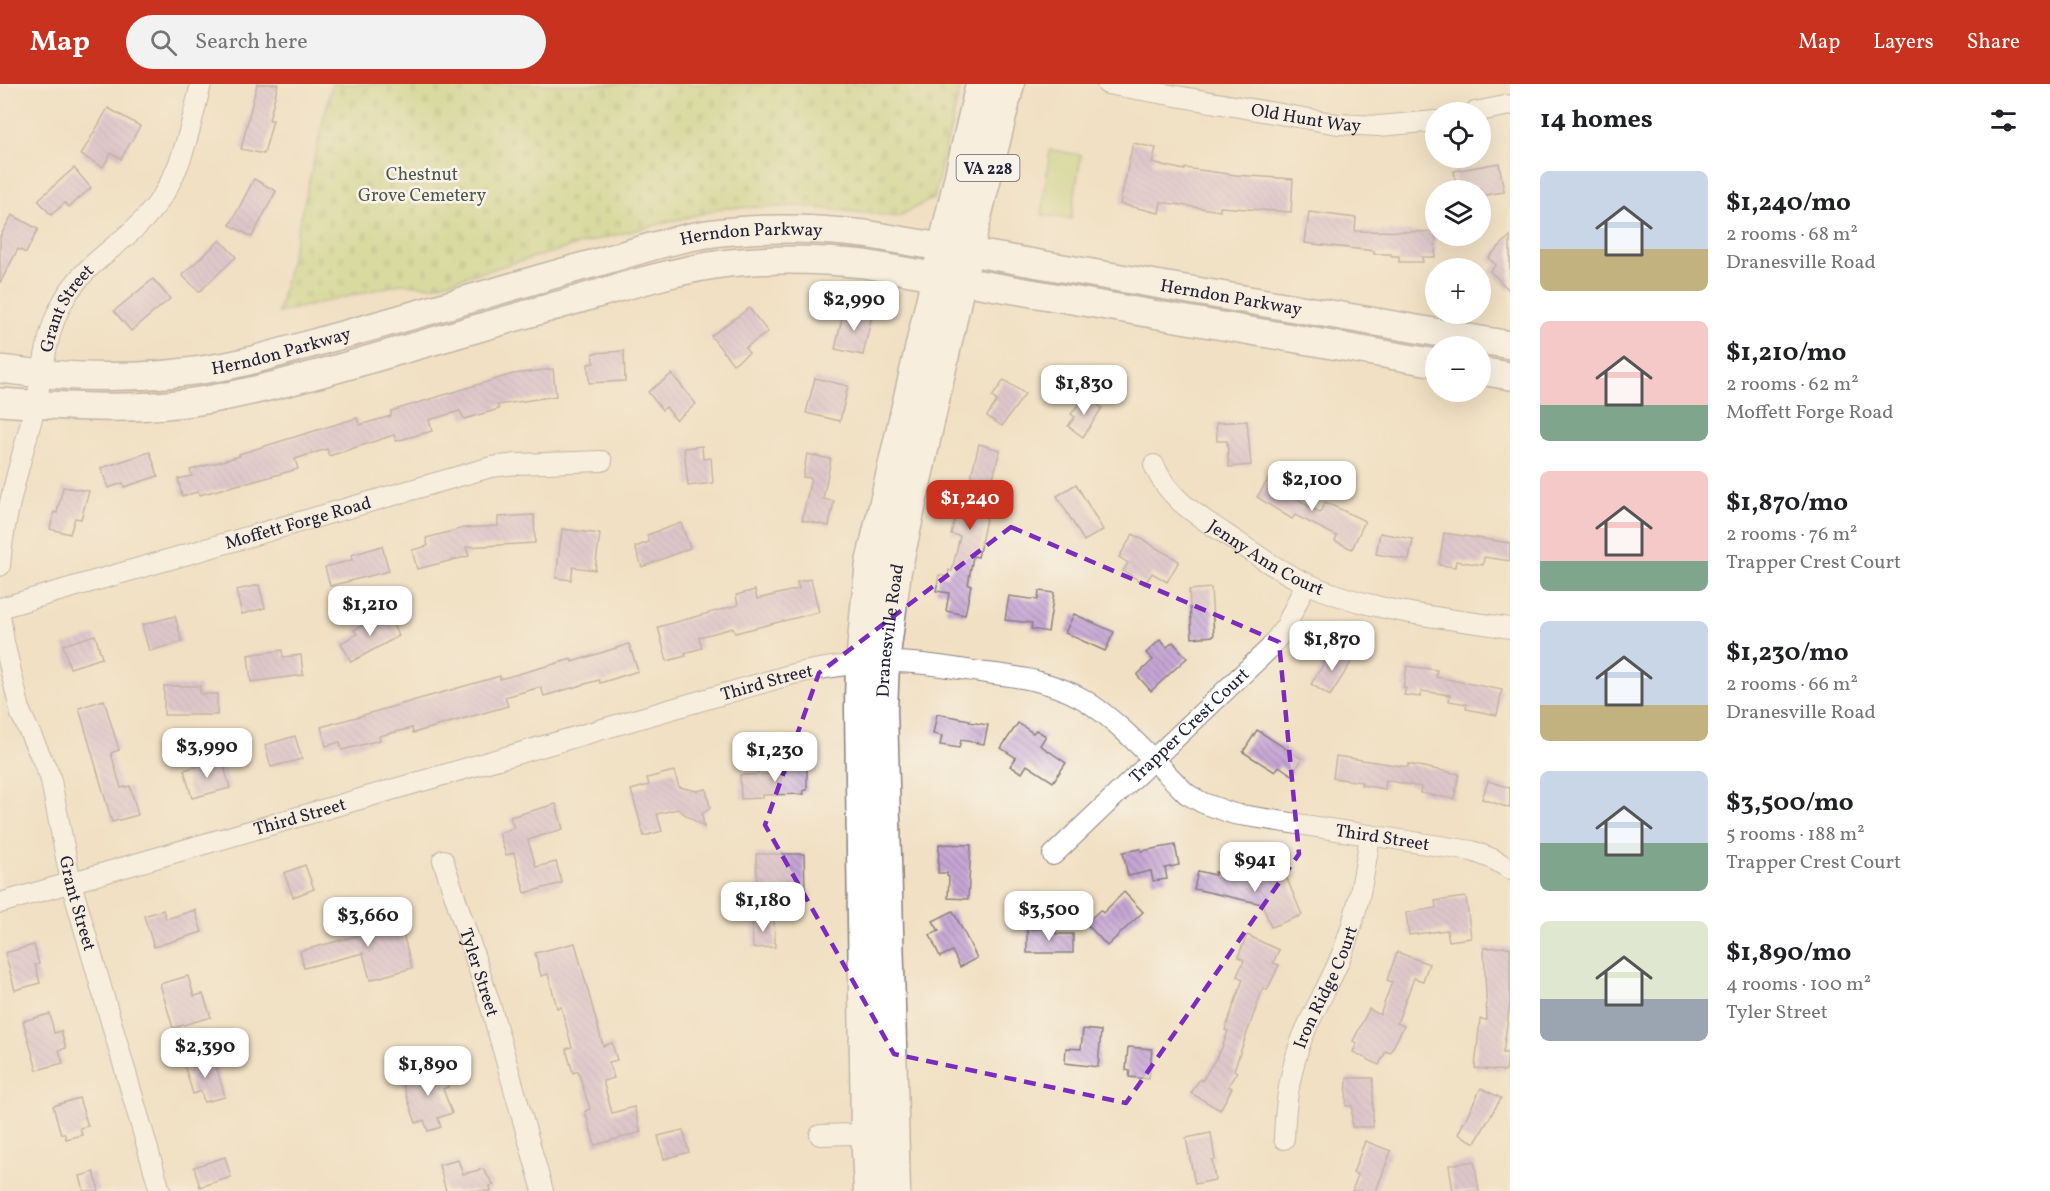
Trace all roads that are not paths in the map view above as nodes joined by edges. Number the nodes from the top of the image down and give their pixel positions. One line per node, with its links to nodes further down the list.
1 (201, 84): 14 (street, Grant Street)
2 (981, 84): 8 (main road, Dranesville Road / VA 228)
3 (1009, 84): 8 (main road, Dranesville Road / VA 228)
4 (1107, 84): 7 (street, Old Hunt Way)
5 (1510, 105): 6 (street)
6 (1491, 109)
7 (1425, 122)
8 (955, 249): 9 (main road, Dranesville Road); 10 (main road, Herndon Parkway); 14 (main road, Herndon Parkway)
9 (948, 279): 11 (main road, Herndon Parkway); 17 (main road, Herndon Parkway); 25 (main road, Dranesville Road)
10 (1510, 345)
11 (1425, 361)
12 (0, 369): 14 (main road, Herndon Parkway)
13 (1491, 373): 15 (main road)
14 (40, 375): 17 (street, Grant Street)
15 (1510, 376)
16 (0, 402): 17 (main road, Herndon Parkway)
17 (36, 405): 20 (street, Grant Street)
18 (602, 460): 22 (street, Moffett Forge Road)
19 (1154, 465): 21 (street, Jenny Ann Court)
20 (0, 566)
21 (1306, 583): 24 (street, Jenny Ann Court); 26 (street, Trapper Crest Court)
22 (0, 608)
23 (0, 615): 31 (street, Grant Street)
24 (1510, 628)
25 (872, 663): 26 (street, Third Street); 31 (street, Third Street); 33 (main road, Dranesville Road); 39 (main road, Dranesville Road)
26 (1153, 761): 27 (street, Third Street); 28 (street, Trapper Crest Court)
27 (1370, 835): 30 (street, Third Street); 35 (street, Iron Ridge Court)
28 (1053, 855)
29 (443, 860): 37 (street, Tyler Street)
30 (1510, 869)
31 (71, 883): 32 (street, Third Street); 36 (street, Grant Street)
32 (0, 903)
33 (866, 1131): 34 (street); 38 (main road, Dranesville Road)
34 (820, 1135)
35 (1284, 1139)
36 (160, 1191)
37 (543, 1191)
38 (869, 1191)
39 (895, 1191)

